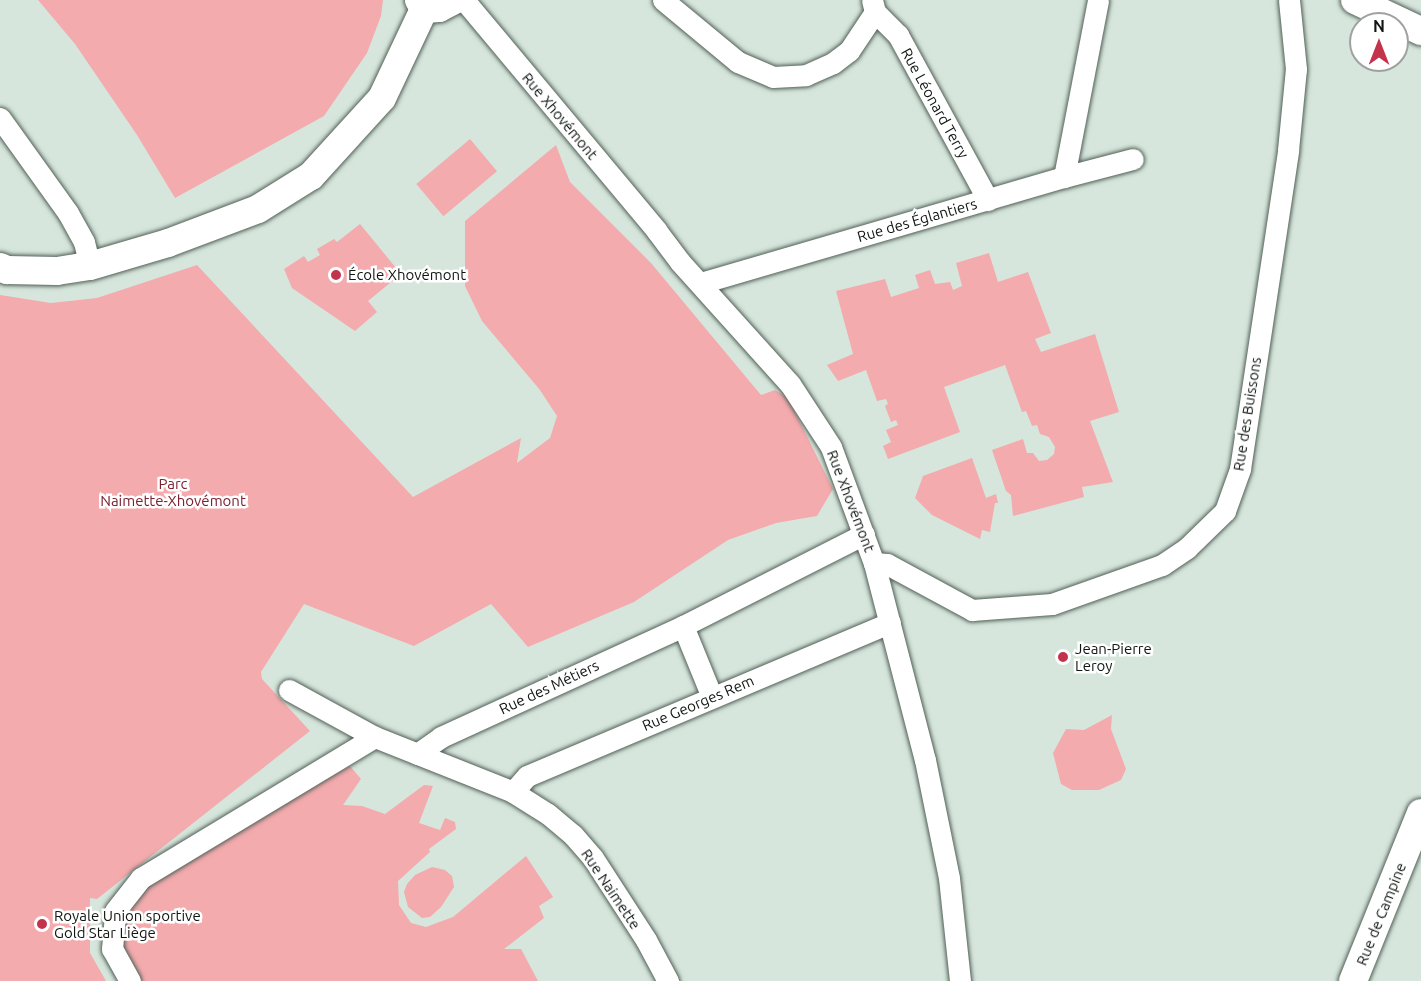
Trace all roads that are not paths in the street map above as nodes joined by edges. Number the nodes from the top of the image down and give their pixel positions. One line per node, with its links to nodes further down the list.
1 (455, 0): 6 (street)
2 (464, 0): 16 (street, Rue Xhovémont)
3 (663, 0): 8 (street)
4 (1098, 0): 12 (street)
5 (1289, 0): 18 (street, Rue des Buissons)
6 (421, 4): 14 (street)
7 (1373, 4): 9 (street)
8 (873, 6): 13 (street, Rue Léonard Terry)
9 (1421, 31)
10 (0, 118): 14 (street)
11 (1133, 159): 12 (street, Rue des Églantiers)
12 (1064, 177): 13 (street, Rue des Églantiers)
13 (988, 200): 16 (street, Rue des Églantiers)
14 (90, 266): 15 (street)
15 (0, 267)
16 (701, 283): 17 (street, Rue Xhovémont)
17 (864, 534): 18 (street, Rue Xhovémont); 20 (street, Rue des Métiers)
18 (874, 563): 19 (street, Rue Xhovémont)
19 (890, 623): 22 (street, Rue Georges Rem); 29 (street, Rue Xhovémont)
20 (684, 626): 22 (street); 24 (street, Rue des Métiers)
21 (289, 690): 23 (street, Rue Naimette)
22 (712, 697): 25 (street, Rue Georges Rem)
23 (375, 737): 24 (street, Rue Naimette); 27 (street)
24 (417, 754): 25 (street, Rue Naimette)
25 (513, 792): 28 (street, Rue Naimette)
26 (1421, 813): 30 (street, Rue de Campine)
27 (130, 981)
28 (668, 981)
29 (960, 981)
30 (1353, 981)

